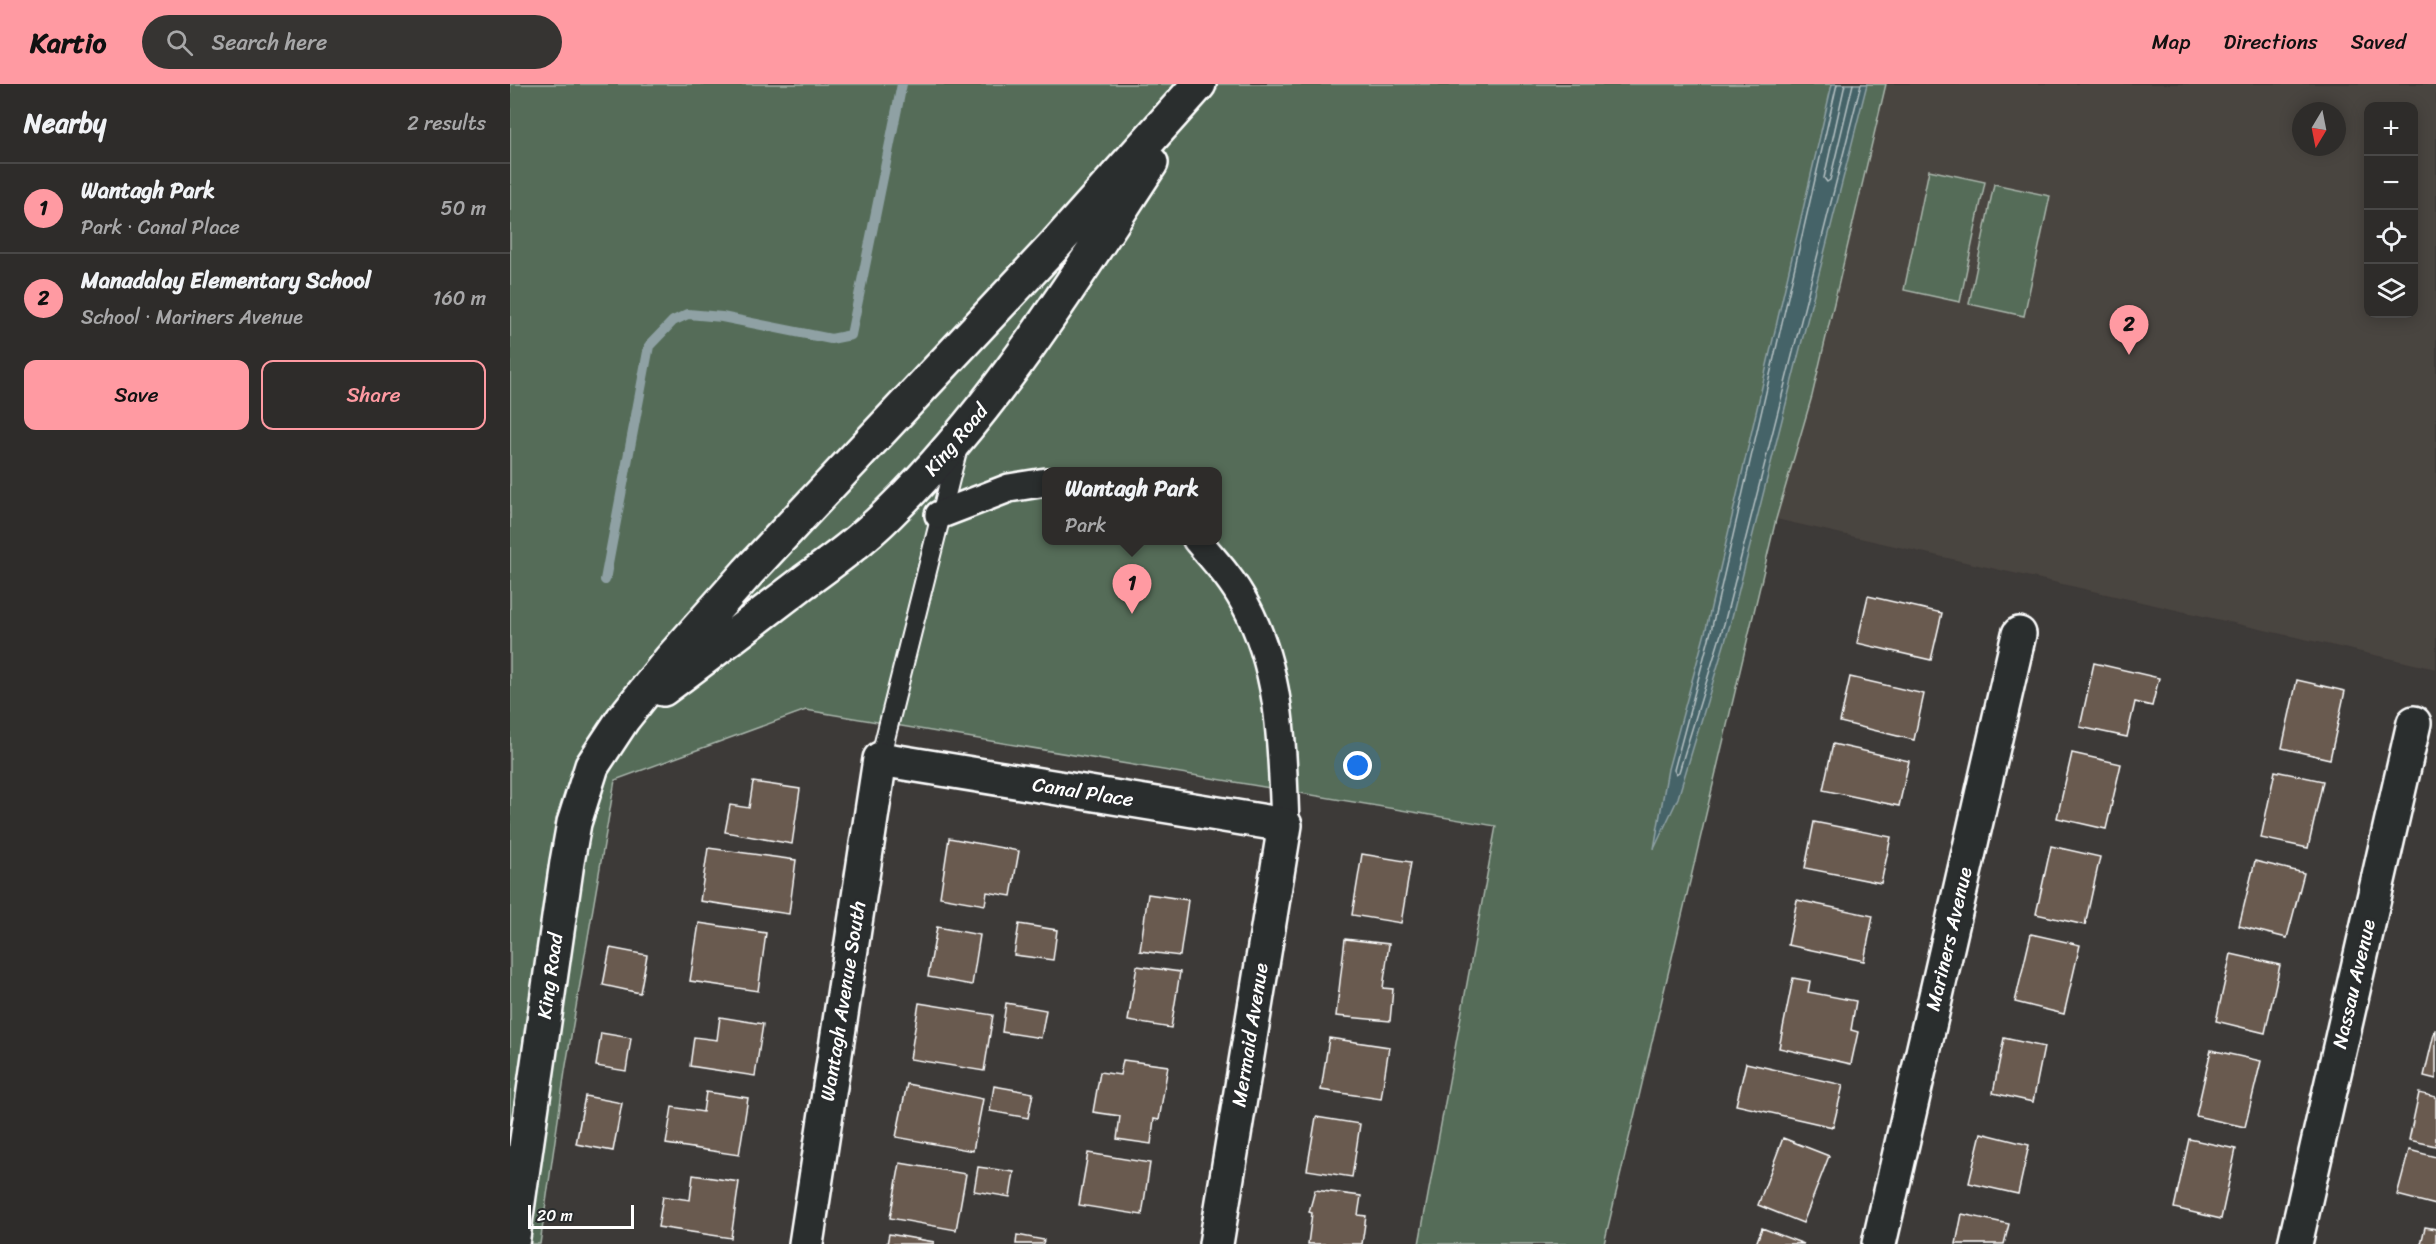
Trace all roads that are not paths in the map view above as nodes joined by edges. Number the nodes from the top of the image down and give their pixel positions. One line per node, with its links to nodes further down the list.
1 (1199, 84): 8 (street, King Road)
2 (1206, 84): 3 (street, King Road)
3 (962, 434): 5 (lane); 8 (street, King Road)
4 (1042, 483): 5 (street)
5 (939, 515): 10 (lane)
6 (1201, 545): 11 (street)
7 (2019, 634): 15 (street, Mariners Avenue)
8 (623, 719): 12 (street, King Road)
9 (2414, 723): 16 (street, Nassau Avenue)
10 (880, 759): 11 (street, Canal Place); 13 (street, Wantagh Avenue South)
11 (1285, 825): 14 (street, Mermaid Avenue)
12 (512, 1244)
13 (806, 1244)
14 (1216, 1244)
15 (1879, 1244)
16 (2295, 1244)

